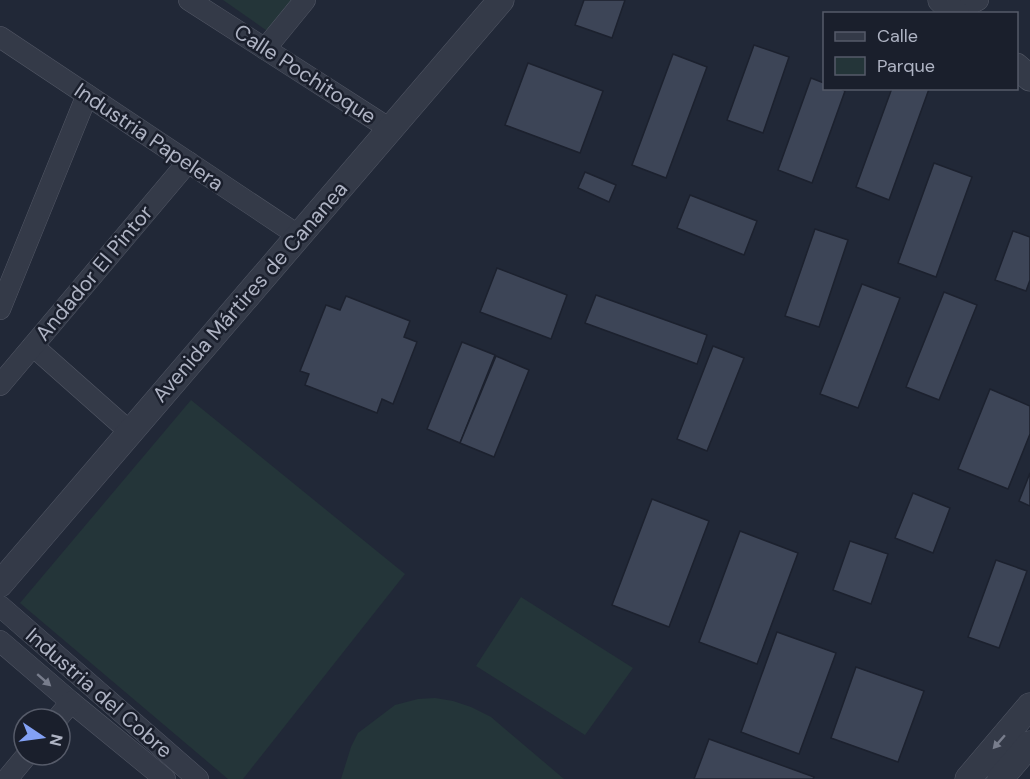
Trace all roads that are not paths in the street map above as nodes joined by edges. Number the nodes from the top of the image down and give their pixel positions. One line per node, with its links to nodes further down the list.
1 (189, 0): 7 (street, Calle Pochitoque)
2 (305, 0): 7 (street)
3 (501, 0): 11 (street, Avenida Mártires de Cananea)
4 (978, 0): 5 (street)
5 (950, 9)
6 (0, 37): 10 (street, Industria Papelera)
7 (265, 49): 11 (street, Calle Pochitoque)
8 (1018, 67): 9 (street)
9 (1030, 78)
10 (87, 95): 12 (street, Industria Papelera); 14 (street)
11 (390, 129): 13 (street, Avenida Mártires de Cananea)
12 (188, 162): 13 (street, Industria Papelera); 15 (street, Andador El Pintor)
13 (299, 236): 17 (street, Avenida Mártires de Cananea)
14 (0, 309)
15 (33, 346): 16 (street, Andador El Pintor); 17 (street)
16 (0, 385)
17 (130, 432): 18 (street, Avenida Mártires de Cananea)
18 (0, 585)
19 (0, 606): 26 (street, Industria del Cobre)
20 (0, 641): 21 (street, Industria del Cobre, one-way to 21)
21 (71, 702): 23 (street); 28 (street, Industria del Cobre)
22 (1030, 706): 29 (street, one-way to 29)
23 (67, 707)
24 (1030, 744): 30 (street)
25 (17, 767): 27 (street)
26 (188, 776)
27 (7, 779)
28 (165, 779)
29 (968, 779)
30 (1000, 779)

